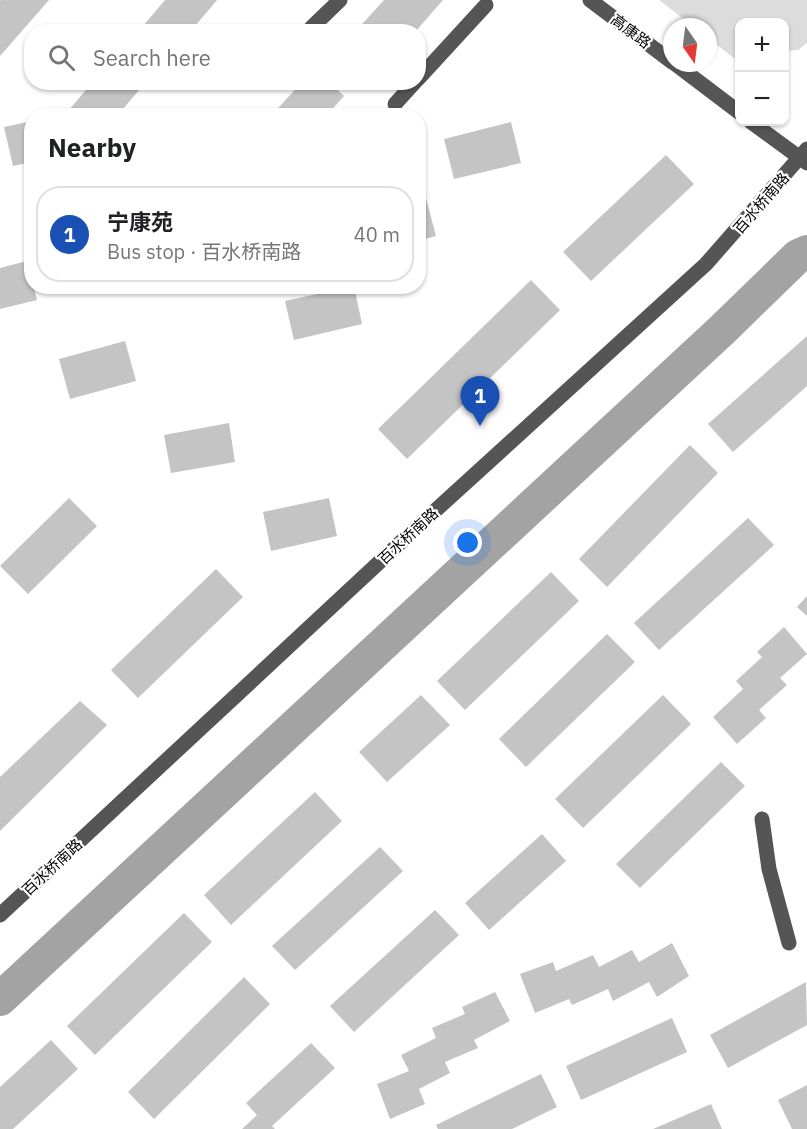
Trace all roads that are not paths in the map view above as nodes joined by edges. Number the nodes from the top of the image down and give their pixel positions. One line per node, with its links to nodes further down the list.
1 (340, 0): 4 (street)
2 (590, 0): 5 (street, 高康路)
3 (486, 5): 6 (street)
4 (315, 24)
5 (663, 55)
6 (426, 70)
7 (686, 72): 10 (street, 高康路)
8 (408, 90): 9 (street)
9 (395, 104)
10 (735, 109)
11 (757, 126): 12 (street)
12 (805, 157): 14 (street, 百水桥南路)
13 (762, 819): 15 (street)
14 (0, 915)
15 (789, 943)

